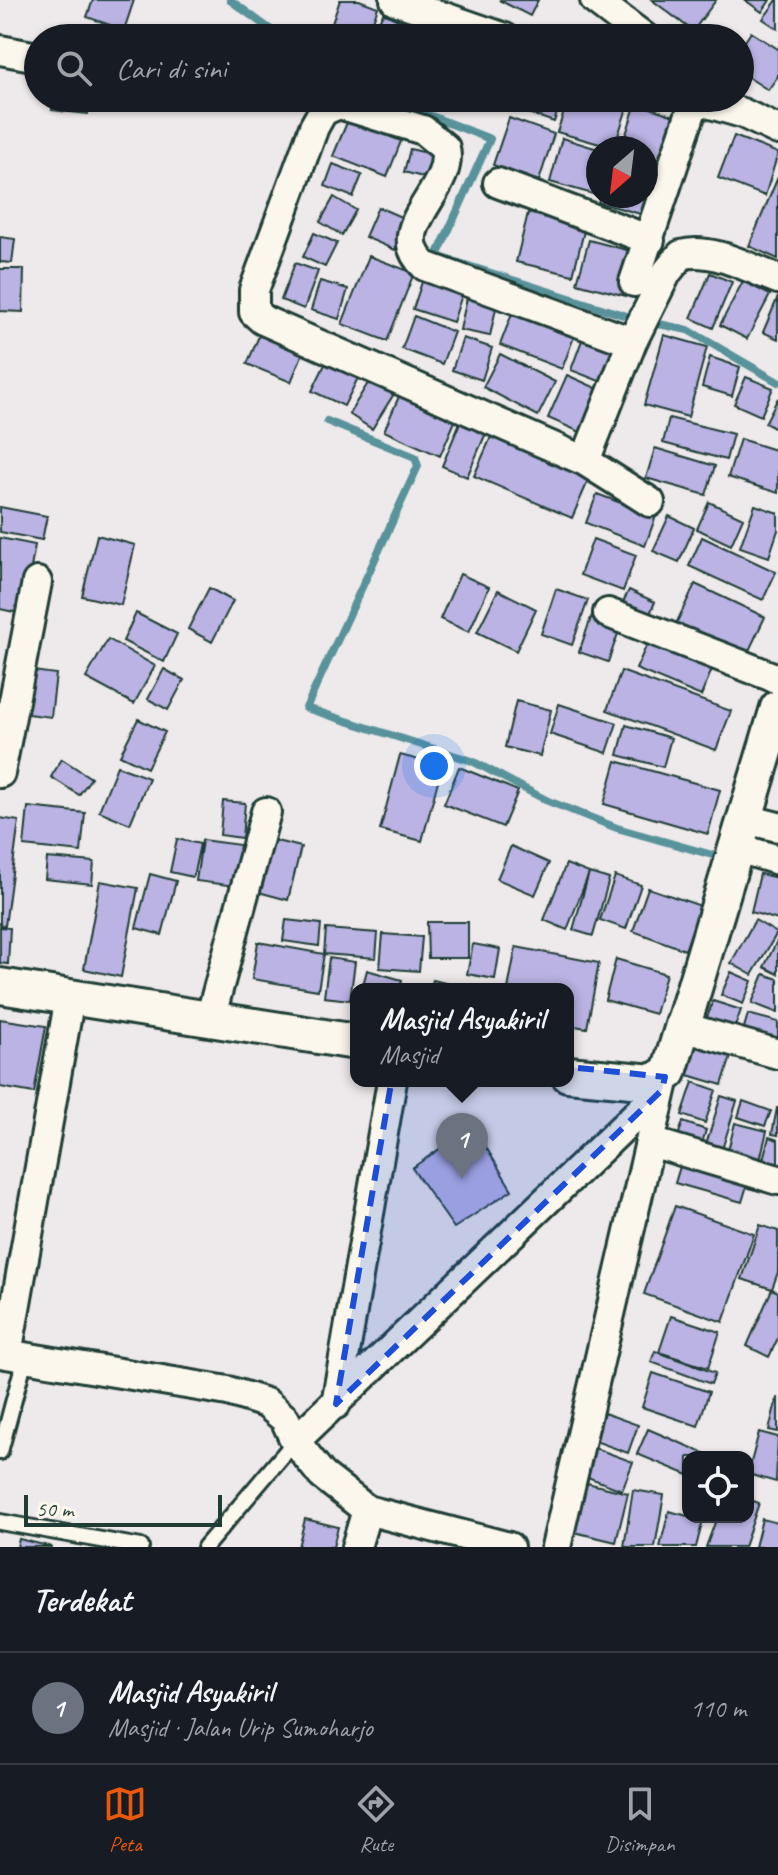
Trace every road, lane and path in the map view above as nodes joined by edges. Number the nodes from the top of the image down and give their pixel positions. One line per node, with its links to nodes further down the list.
1 (395, 0): 3 (street)
2 (595, 0): 4 (street)
3 (464, 24)
4 (627, 24)
5 (0, 50): 6 (street)
6 (24, 54)
7 (326, 112): 17 (street)
8 (369, 112): 16 (street)
9 (708, 112): 13 (street)
10 (736, 112): 11 (street)
11 (778, 130)
12 (498, 183): 13 (street)
13 (650, 240): 15 (street)
14 (778, 279): 15 (street)
15 (644, 291): 16 (street)
16 (636, 335): 17 (street)
17 (585, 461): 18 (street)
18 (650, 502)
19 (37, 582): 23 (street)
20 (608, 613): 21 (street)
21 (778, 679)
22 (778, 708): 25 (street)
23 (0, 773)
24 (266, 812): 29 (street)
25 (745, 845): 26 (street); 30 (street)
26 (778, 860)
27 (0, 986): 28 (street)
28 (70, 997): 29 (street); 38 (street)
29 (210, 1019): 31 (street)
30 (683, 1027): 32 (street); 34 (street)
31 (350, 1041)
32 (778, 1054)
33 (574, 1075): 34 (street)
34 (663, 1084): 36 (street); 39 (street)
35 (391, 1087): 39 (street)
36 (651, 1142): 37 (street); 48 (street)
37 (778, 1180)
38 (11, 1355): 40 (street); 41 (lane)
39 (336, 1404): 40 (street)
40 (295, 1441): 42 (street); 45 (lane)
41 (0, 1452)
42 (367, 1510): 46 (street); 47 (street)
43 (0, 1522): 44 (lane)
44 (141, 1547)
45 (205, 1547)
46 (356, 1547)
47 (509, 1547)
48 (556, 1547)

